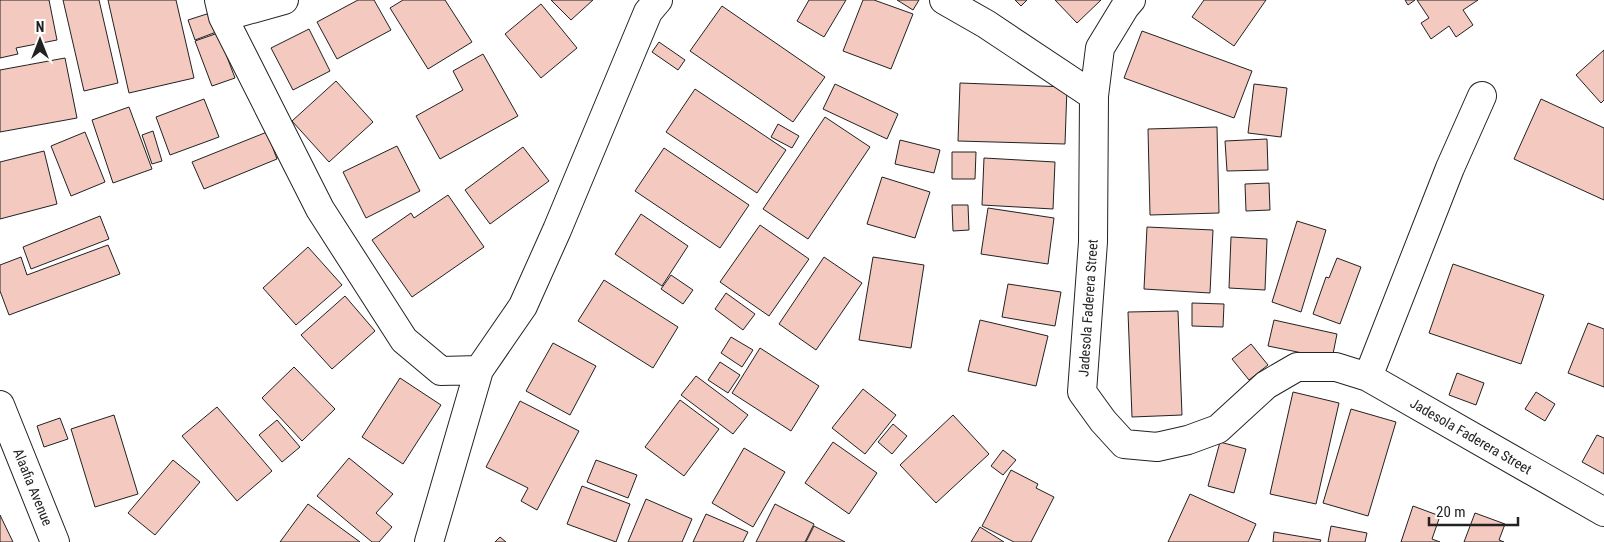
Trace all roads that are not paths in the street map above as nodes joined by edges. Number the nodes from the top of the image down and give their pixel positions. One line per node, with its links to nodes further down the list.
1 (284, 0): 5 (street)
2 (658, 0): 8 (street)
3 (944, 0): 6 (street)
4 (1131, 0): 6 (street, Jadesola Faderera Street)
5 (221, 8): 8 (street)
6 (1094, 96): 9 (street, Jadesola Faderera Street)
7 (1482, 96): 9 (street)
8 (479, 370): 13 (street)
9 (1368, 377): 11 (street, Jadesola Faderera Street)
10 (0, 405): 12 (street, Alaafia Avenue)
11 (1604, 512)
12 (55, 542)
13 (429, 542)

